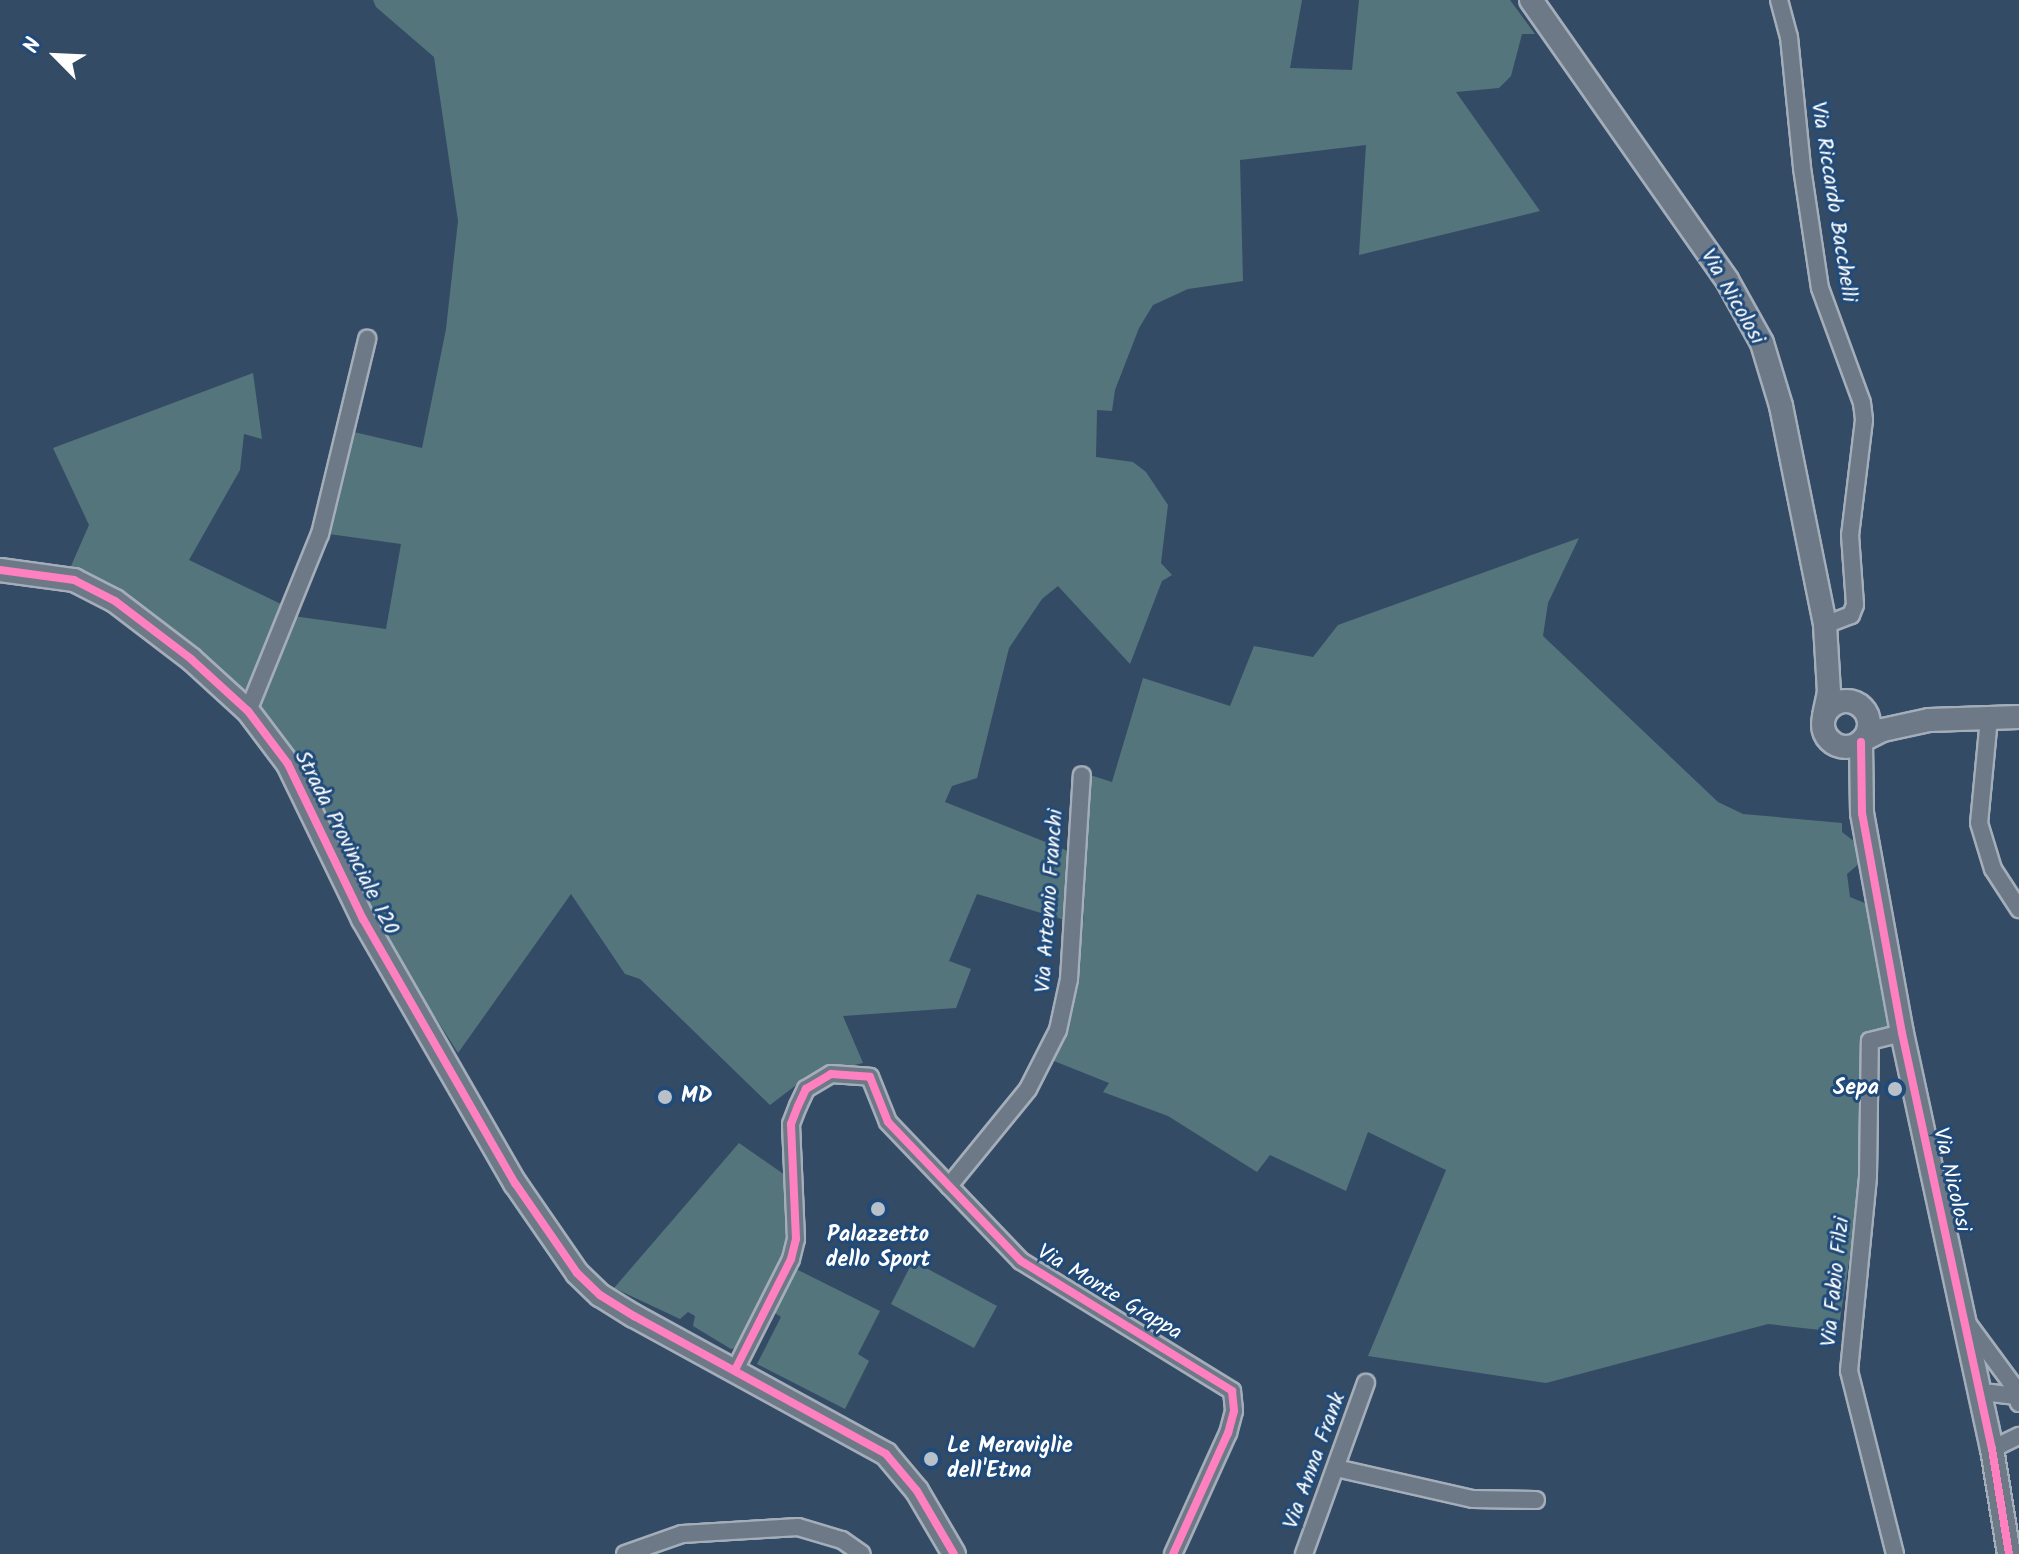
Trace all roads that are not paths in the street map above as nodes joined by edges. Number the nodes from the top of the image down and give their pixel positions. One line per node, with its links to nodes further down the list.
1 (1531, 0): 5 (street, Via Nicolosi)
2 (1779, 0): 5 (street, Via Riccardo Bacchelli)
3 (367, 339): 7 (street)
4 (0, 570): 7 (street, Strada Provinciale 120)
5 (1826, 632): 6 (street); 8 (street)
6 (1859, 705): 8 (street); 11 (street); 12 (street)
7 (248, 711): 20 (street, Strada Provinciale 120)
8 (1824, 715): 13 (street)
9 (2019, 717): 10 (street)
10 (1989, 718): 11 (street); 16 (street)
11 (1929, 720): 12 (street)
12 (1862, 741): 13 (street); 15 (street)
13 (1833, 743): 15 (street)
14 (1082, 775): 18 (street, Via Artemio Franchi)
15 (1862, 813): 17 (street, Via Nicolosi)
16 (2019, 909)
17 (1902, 1033): 19 (street, Via Nicolosi); 33 (street, Via Fabio Filzi)
18 (949, 1186): 20 (street, Via Monte Grappa); 31 (street, Via Monte Grappa)
19 (1964, 1318): 22 (street, Via Nicolosi); 23 (street)
20 (736, 1368): 30 (street, Strada Provinciale 120)
21 (1366, 1383): 26 (street, Via Anna Frank)
22 (1980, 1397): 23 (street); 25 (street, Via Nicolosi)
23 (2016, 1399)
24 (2019, 1436): 25 (street)
25 (1992, 1449): 34 (street, Via Nicolosi)
26 (1336, 1468): 27 (street); 32 (street, Via Anna Frank)
27 (1536, 1500)
28 (625, 1554): 29 (street)
29 (862, 1554)
30 (954, 1554)
31 (1173, 1554)
32 (1304, 1554)
33 (1895, 1554)
34 (2009, 1554)

